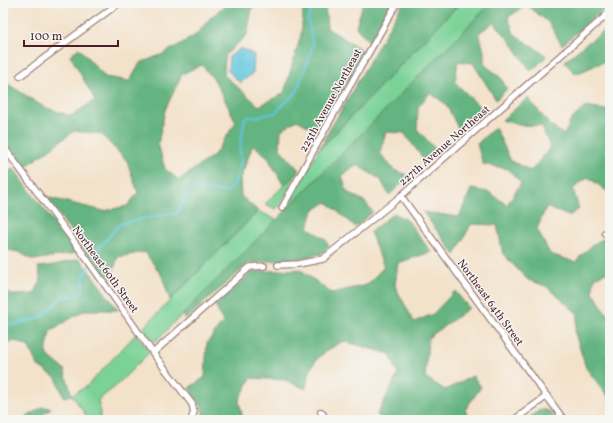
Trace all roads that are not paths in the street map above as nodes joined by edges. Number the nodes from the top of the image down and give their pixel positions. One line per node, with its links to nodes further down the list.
1 (119, 3): 4 (street)
2 (397, 3): 7 (street, 225th Avenue Northeast)
3 (610, 12): 6 (street, 227th Avenue Northeast)
4 (20, 76)
5 (3, 146): 10 (street, Northeast 60th Street)
6 (401, 196): 8 (street, 227th Avenue Northeast); 11 (street, Northeast 64th Street)
7 (282, 208)
8 (278, 265)
9 (264, 266): 10 (street)
10 (153, 353): 13 (street, Northeast 60th Street)
11 (547, 396): 15 (street); 16 (street, Northeast 64th Street)
12 (321, 412): 14 (street)
13 (191, 420)
14 (327, 420)
15 (514, 420)
16 (564, 420)

